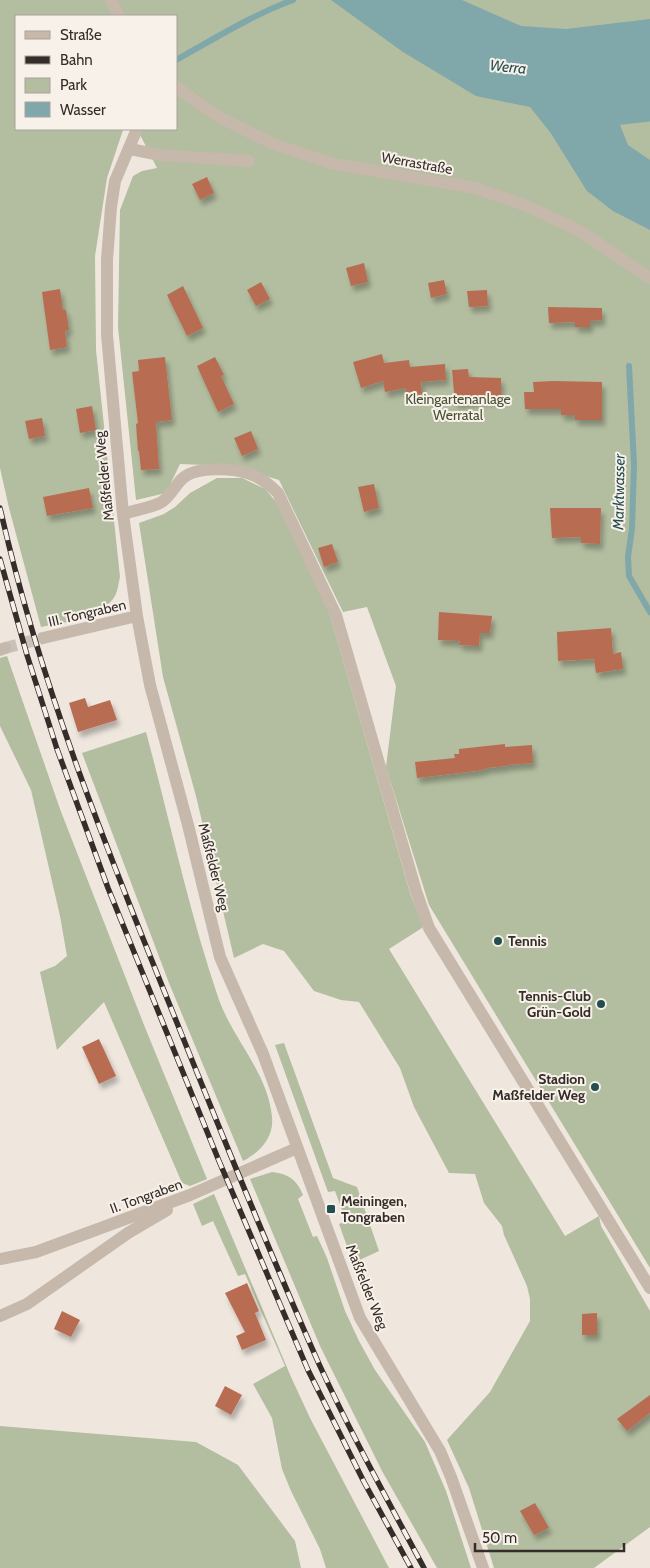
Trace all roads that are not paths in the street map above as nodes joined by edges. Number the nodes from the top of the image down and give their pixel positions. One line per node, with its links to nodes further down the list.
1 (111, 0): 2 (street)
2 (118, 15)
3 (178, 89): 7 (street, Werrastraße)
4 (137, 130): 5 (street, Maßfelder Weg)
5 (130, 149): 6 (street); 8 (street, Maßfelder Weg)
6 (249, 162)
7 (650, 278)
8 (123, 514): 9 (street, Maßfelder Weg); 14 (street)
9 (138, 616): 10 (street, III. Tongraben); 11 (street, Maßfelder Weg)
10 (43, 638)
11 (297, 1148): 12 (street, II. Tongraben); 16 (street, Maßfelder Weg)
12 (190, 1196): 13 (street, II. Tongraben); 15 (street)
13 (0, 1259)
14 (650, 1288)
15 (0, 1316)
16 (483, 1568)

